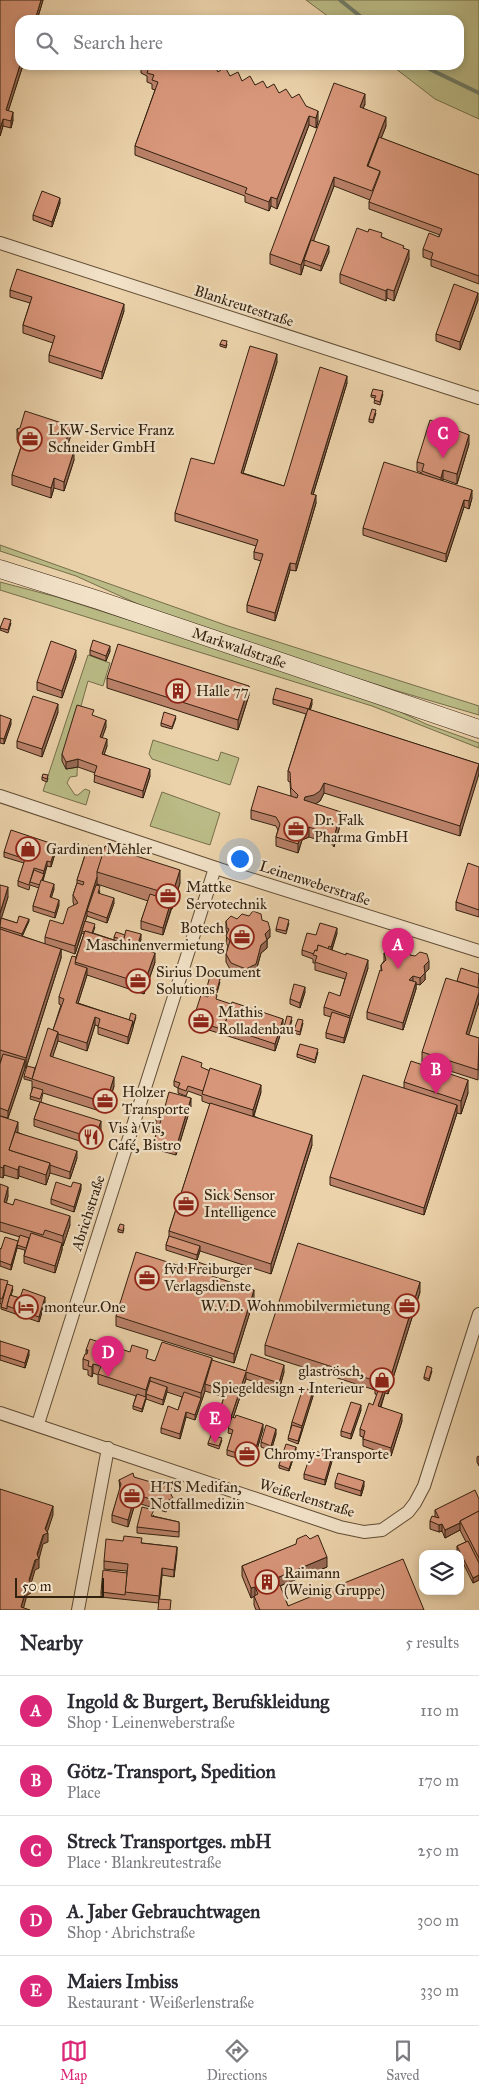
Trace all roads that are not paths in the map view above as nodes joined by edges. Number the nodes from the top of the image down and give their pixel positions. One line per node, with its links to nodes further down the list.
1 (0, 243): 2 (street, Blankreutestraße)
2 (479, 398)
3 (0, 569): 4 (main road, Markwaldstraße)
4 (479, 729)
5 (0, 796): 6 (street, Leinenweberstraße)
6 (215, 868): 7 (street, Leinenweberstraße); 10 (street, Abrichstraße)
7 (479, 951)
8 (479, 1314): 11 (street, Weißerlenstraße)
9 (0, 1413): 10 (street, Weißerlenstraße)
10 (38, 1424): 11 (street, Weißerlenstraße)
11 (108, 1448): 12 (street)
12 (78, 1610)

